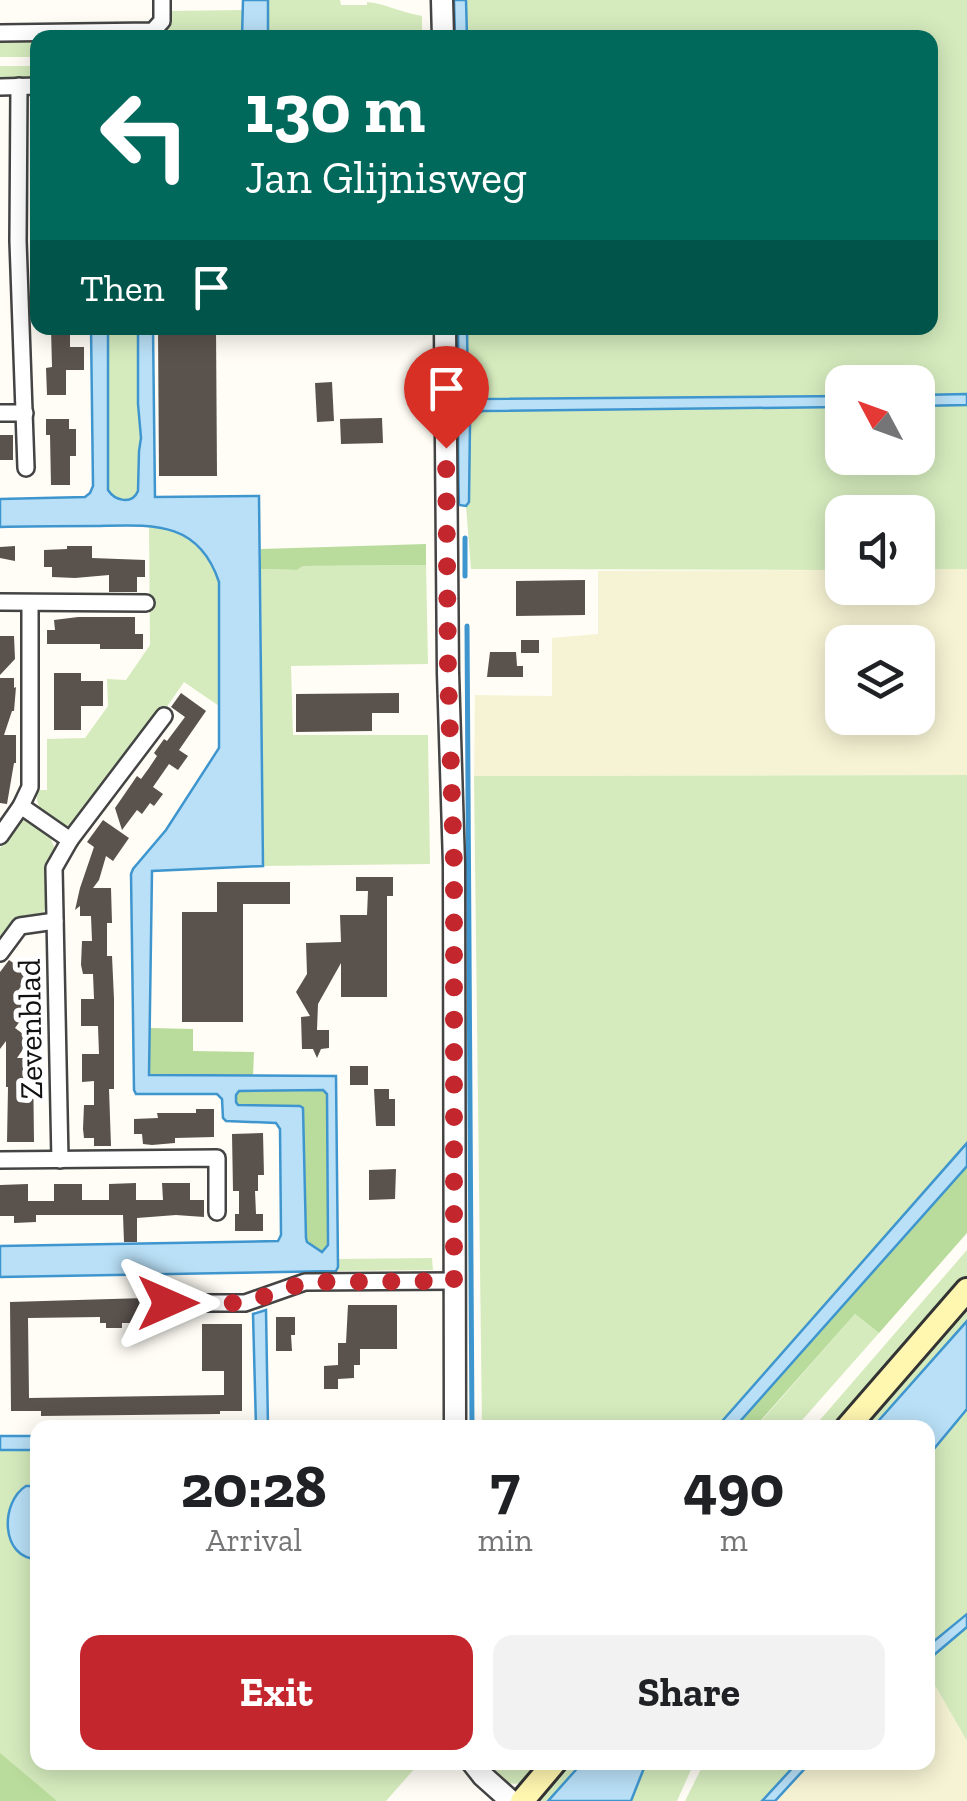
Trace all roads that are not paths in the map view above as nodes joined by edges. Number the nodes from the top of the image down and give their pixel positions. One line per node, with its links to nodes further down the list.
1 (162, 0): 3 (street)
2 (442, 0): 4 (street)
3 (154, 30)
4 (443, 30)
5 (0, 33): 6 (street)
6 (30, 33)
7 (0, 86): 8 (street)
8 (20, 86): 9 (street); 11 (street)
9 (30, 86)
10 (0, 241): 11 (street)
11 (18, 241): 14 (street)
12 (446, 335): 28 (street)
13 (0, 413): 14 (street)
14 (24, 413): 15 (street)
15 (26, 468)
16 (0, 602): 18 (street)
17 (146, 602): 18 (street)
18 (30, 603): 20 (street)
19 (164, 716): 22 (street, Zevenblad)
20 (21, 806): 21 (street); 22 (street)
21 (0, 836)
22 (70, 840): 23 (street, Zevenblad)
23 (54, 920): 24 (street); 26 (street, Zevenblad)
24 (0, 953)
25 (0, 1160): 26 (street)
26 (60, 1160): 27 (street)
27 (217, 1212)
28 (454, 1281): 30 (street); 31 (street)
29 (967, 1290): 32 (main road)
30 (154, 1324)
31 (455, 1420)
32 (854, 1420)
33 (478, 1770): 35 (street)
34 (548, 1770): 36 (main road)
35 (511, 1801)
36 (522, 1801)

